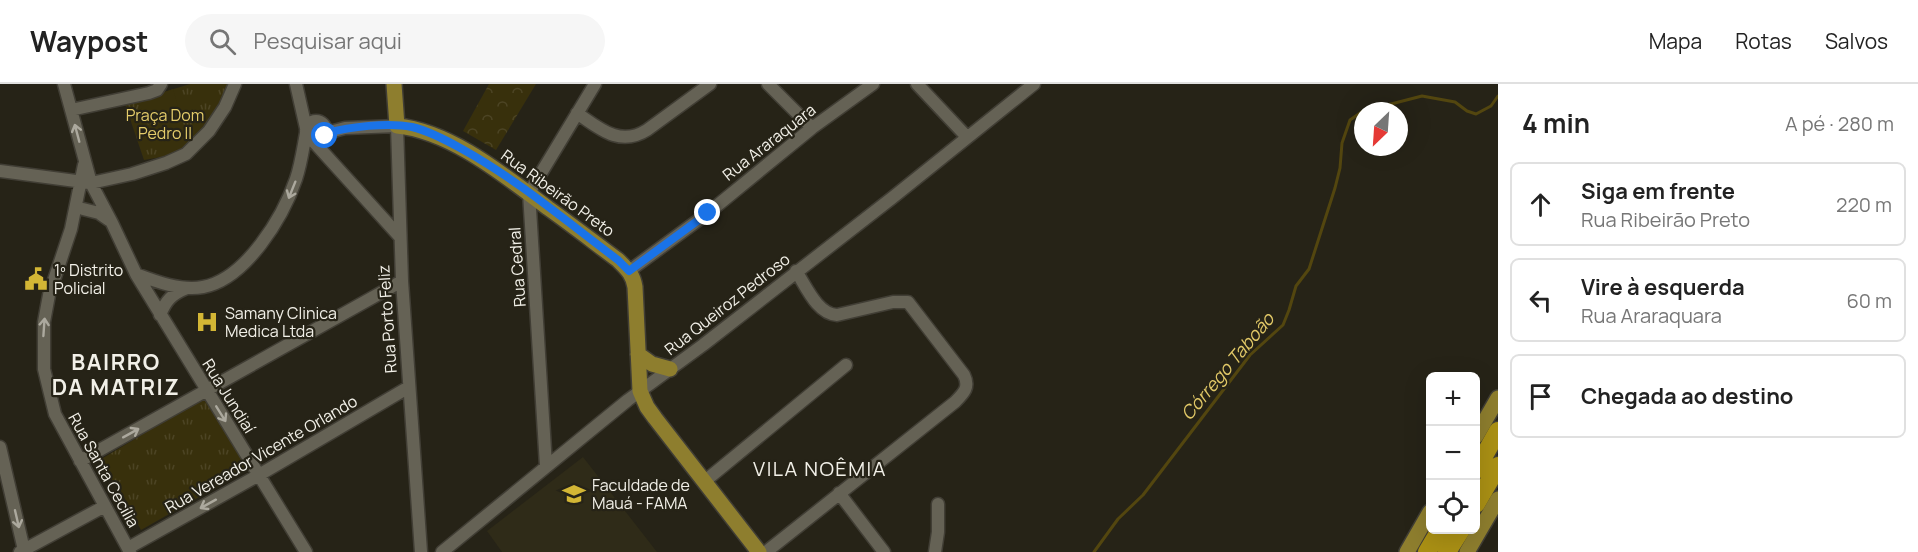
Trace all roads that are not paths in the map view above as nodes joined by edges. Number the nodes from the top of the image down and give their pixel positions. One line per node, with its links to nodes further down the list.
1 (64, 84): 12 (street, Rua Jundiaí)
2 (161, 84): 12 (street)
3 (235, 84): 19 (street)
4 (296, 84): 16 (street)
5 (394, 84): 14 (main road, Rua Porto Feliz)
6 (595, 84): 13 (street)
7 (710, 84): 13 (street)
8 (768, 84): 15 (street)
9 (873, 84): 15 (street, Rua Araraquara)
10 (917, 84): 17 (street)
11 (1034, 84): 17 (street, Rua Queiroz Pedroso)
12 (71, 110): 19 (street, Rua Jundiaí, one-way to 12)
13 (577, 113): 20 (street)
14 (397, 126): 16 (street, Rua Ribeirão Preto); 20 (main road, Rua Ribeirão Preto); 24 (street, Rua Porto Feliz)
15 (812, 128): 25 (street, Rua Araraquara)
16 (316, 131): 24 (street); 29 (street, one-way to 29)
17 (967, 137): 26 (street, Rua Queiroz Pedroso)
18 (0, 171): 19 (street)
19 (86, 182): 21 (street, Rua Santa Cecília); 22 (street, Rua Jundiaí); 23 (street, Rua Santa Cecília)
20 (529, 193): 25 (main road, Rua Ribeirão Preto); 43 (street, Rua Cedral)
21 (83, 209): 22 (street); 23 (street, Rua Santa Cecília)
22 (112, 223): 27 (street, Rua Jundiaí)
23 (71, 229): 41 (street, Rua Santa Cecília, one-way to 23)
24 (400, 237): 28 (street, Rua Porto Feliz)
25 (629, 271): 31 (main road)
26 (796, 272): 33 (street, Rua Queiroz Pedroso); 47 (street)
27 (136, 274): 29 (street); 30 (street, Rua Jundiaí)
28 (402, 281): 34 (street, Rua Porto Feliz); 35 (street)
29 (187, 288): 30 (street)
30 (160, 315): 35 (street, Rua Jundiaí)
31 (638, 354): 33 (main road); 36 (main road)
32 (846, 365): 46 (street)
33 (670, 369): 36 (street, Rua Queiroz Pedroso)
34 (409, 387): 45 (street, Rua Vereador Vicente Orlando); 58 (street, Rua Porto Feliz)
35 (206, 391): 41 (street, one-way to 35); 45 (street, Rua Jundiaí, one-way to 45)
36 (640, 391): 43 (street, Rua Queiroz Pedroso); 46 (main road)
37 (1498, 398): 38 (main road)
38 (1480, 429)
39 (1498, 431): 42 (highway)
40 (0, 447): 56 (street, one-way to 56)
41 (80, 461): 51 (street, Rua Santa Cecília)
42 (1480, 463)
43 (546, 466): 59 (street, Rua Queiroz Pedroso)
44 (1498, 466): 48 (highway)
45 (259, 475): 55 (street, Rua Vereador Vicente Orlando, one-way to 55); 57 (street, Rua Jundiaí)
46 (705, 480): 60 (main road)
47 (839, 494): 61 (street); 62 (street)
48 (1480, 497)
49 (1498, 499): 67 (main road)
50 (938, 504): 63 (street)
51 (105, 506): 55 (street, Rua Santa Cecília); 56 (street)
52 (1426, 520): 64 (main road)
53 (1438, 534): 65 (highway)
54 (1458, 534): 66 (highway)
55 (129, 550)
56 (22, 551)
57 (306, 552)
58 (422, 552)
59 (442, 552)
60 (759, 552)
61 (766, 552)
62 (884, 552)
63 (935, 552)
64 (1407, 552)
65 (1427, 552)
66 (1447, 552)
67 (1467, 552)

